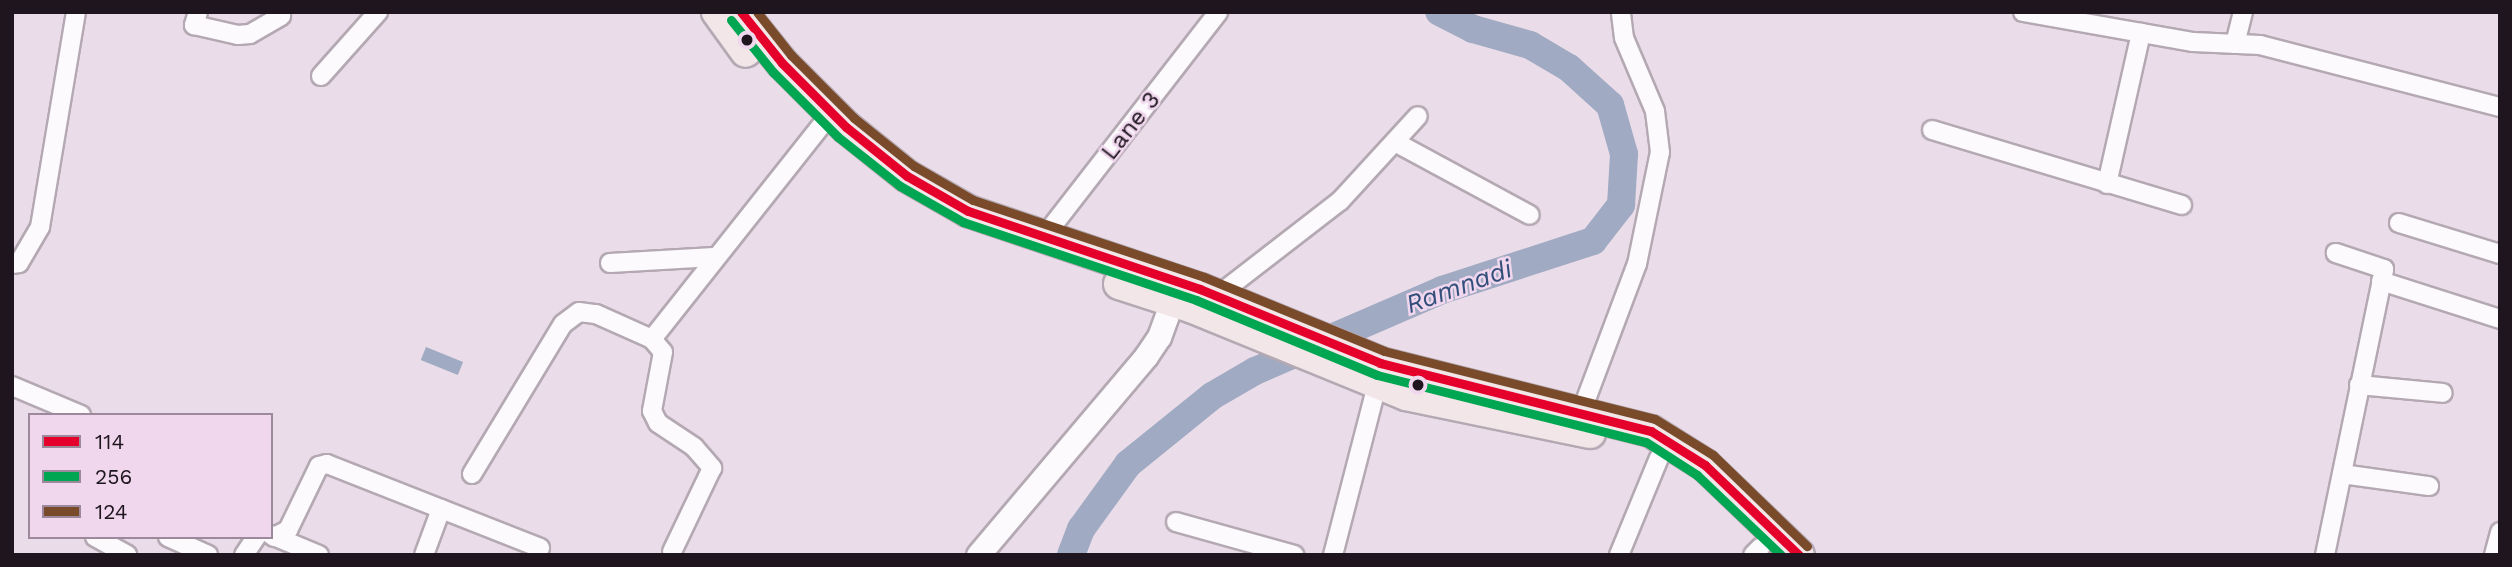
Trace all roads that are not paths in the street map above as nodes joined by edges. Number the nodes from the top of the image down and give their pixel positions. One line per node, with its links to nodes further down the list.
1 (76, 12): 28 (street)
2 (198, 12): 10 (street)
3 (378, 12): 13 (street)
4 (717, 12): 16 (main road)
5 (741, 12): 16 (main road)
6 (1218, 12): 23 (street, Lane 3)
7 (1621, 12): 39 (street)
8 (2023, 12): 11 (street)
9 (2243, 12): 12 (street)
10 (281, 16)
11 (2141, 33): 12 (street); 19 (street)
12 (2235, 44): 14 (street)
13 (321, 76)
14 (2500, 107)
15 (1418, 116): 18 (street)
16 (824, 120): 23 (main road); 26 (street); 31 (main road)
17 (1933, 130): 19 (street)
18 (1395, 142): 21 (street); 30 (street)
19 (2107, 184): 20 (street)
20 (2182, 205)
21 (1530, 215)
22 (2399, 223): 25 (street)
23 (1043, 238): 30 (main road)
24 (2336, 253): 29 (street)
25 (2500, 254)
26 (714, 257): 27 (street); 34 (street)
27 (610, 262)
28 (16, 264)
29 (2381, 281): 32 (street); 37 (street)
30 (1217, 296): 33 (main road)
31 (1171, 301): 33 (main road); 62 (street)
32 (2500, 319)
33 (1276, 333): 35 (main road)
34 (652, 339): 42 (street); 55 (street)
35 (1374, 376): 39 (main road); 41 (main road); 64 (street)
36 (12, 386): 40 (street)
37 (2360, 386): 38 (street); 43 (street)
38 (2443, 393)
39 (1582, 410): 46 (main road)
40 (83, 413)
41 (1659, 458): 46 (main road); 65 (street)
42 (472, 474)
43 (2342, 474): 44 (street); 67 (street)
44 (2429, 486)
45 (442, 509): 49 (street); 54 (street); 61 (street)
46 (1740, 513): 56 (main road); 66 (main road)
47 (1176, 522): 63 (street)
48 (2500, 532): 68 (street)
49 (273, 534)
50 (273, 538): 60 (street)
51 (99, 539): 57 (street)
52 (172, 539): 58 (street)
53 (263, 539): 59 (street)
54 (540, 548)
55 (672, 552)
56 (1761, 552)
57 (127, 555)
58 (208, 555)
59 (244, 555)
60 (319, 555)
61 (424, 555)
62 (978, 555)
63 (1294, 555)
64 (1333, 555)
65 (1619, 555)
66 (1799, 555)
67 (2325, 555)
68 (2494, 555)

